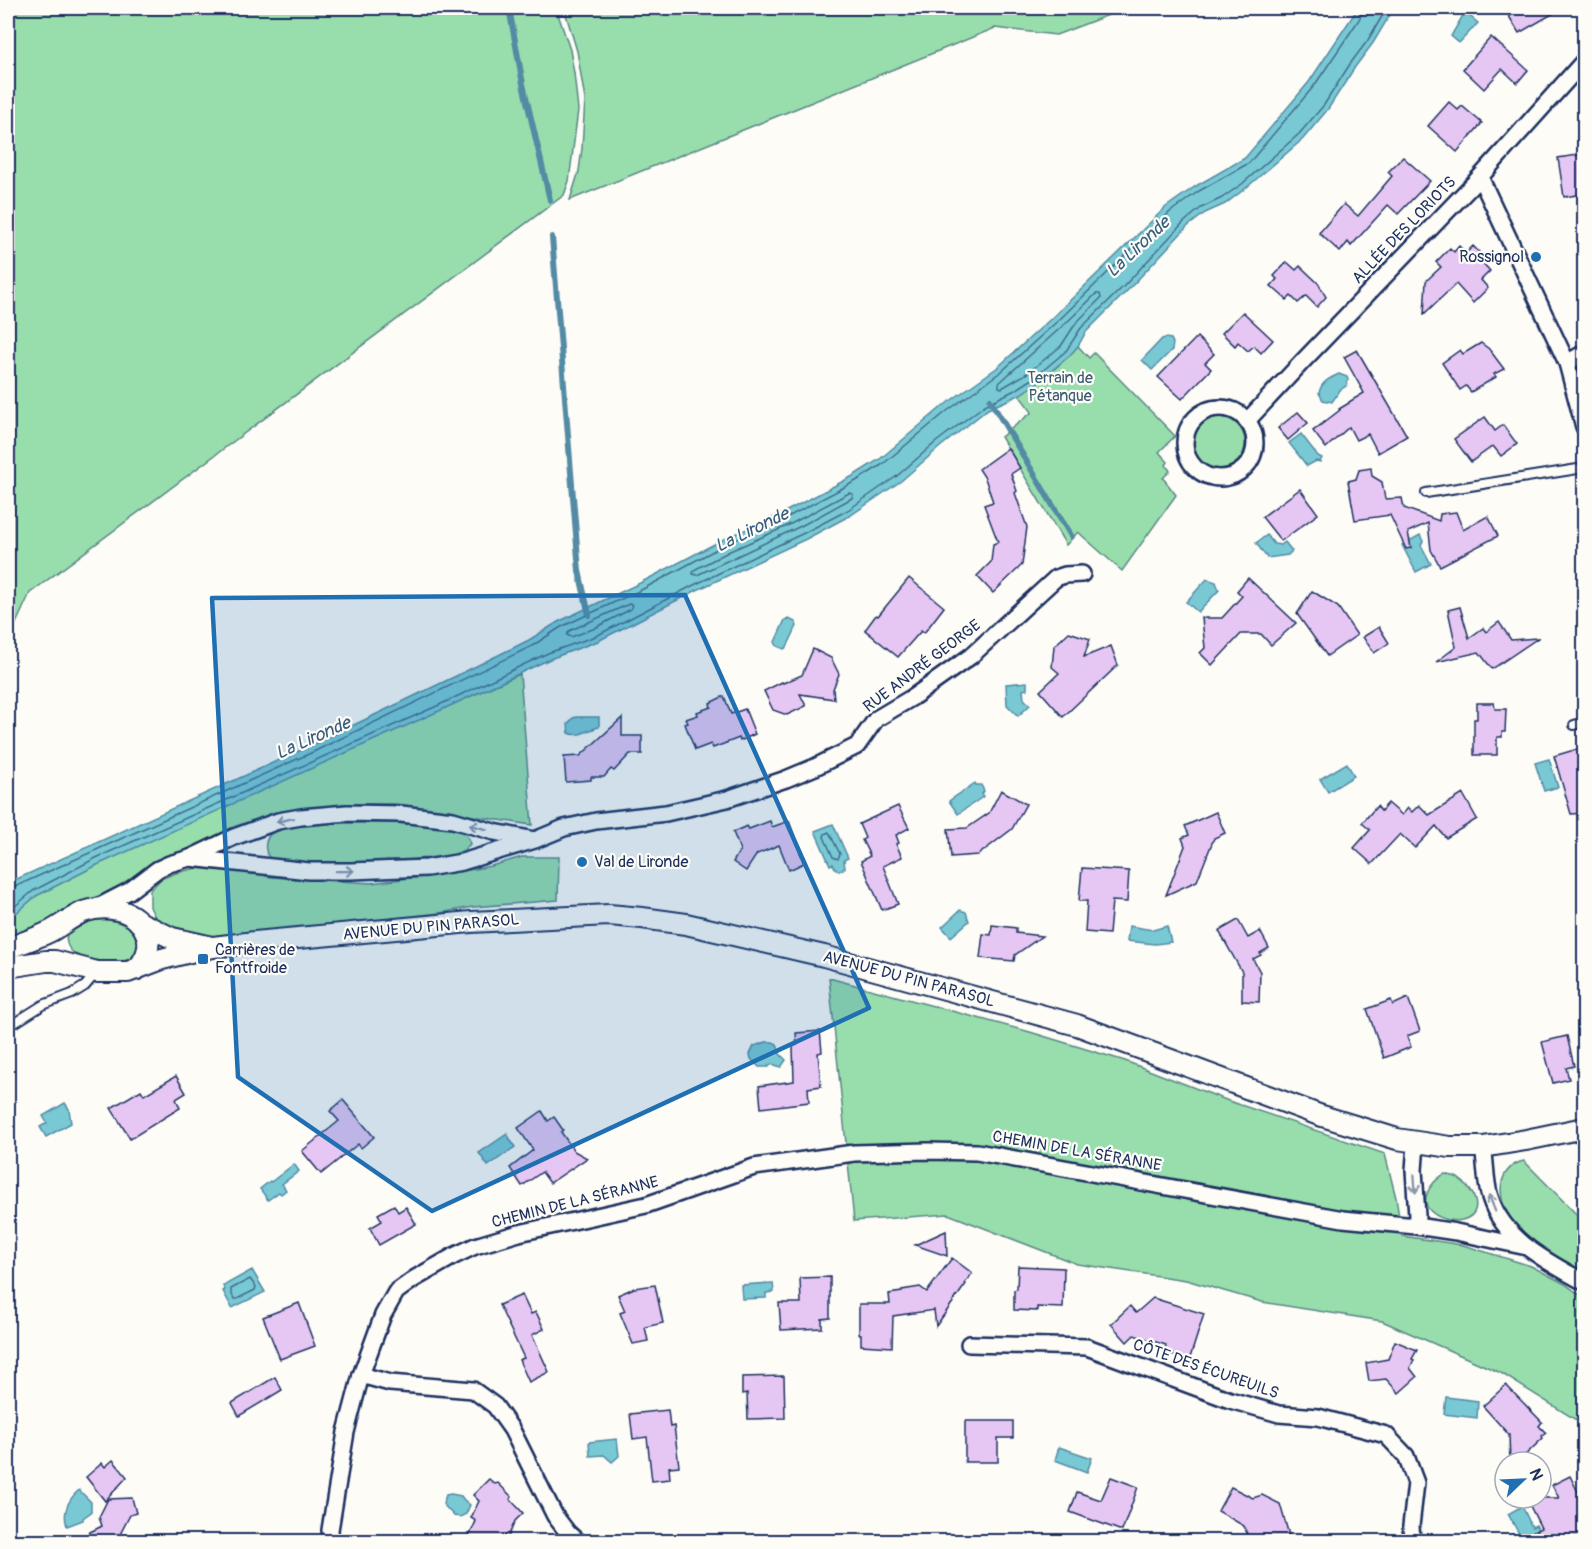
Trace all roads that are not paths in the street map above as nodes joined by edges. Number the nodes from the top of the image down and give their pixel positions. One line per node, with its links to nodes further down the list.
1 (1584, 61): 2 (street, ALLÉE DES LORIOTS)
2 (1480, 177): 4 (street); 5 (street, ALLÉE DES LORIOTS)
3 (1584, 353): 4 (street)
4 (1566, 363): 6 (street)
5 (1247, 421): 5 (street)
6 (1584, 427)
7 (1584, 468): 8 (lane)
8 (1426, 493)
9 (1082, 574): 12 (street, RUE ANDRÉ GEORGE)
10 (1584, 722): 11 (lane)
11 (1574, 725)
12 (535, 840): 13 (street, RUE ANDRÉ GEORGE, one-way to 12); 13 (street, RUE ANDRÉ GEORGE, one-way to 13)
13 (190, 858): 14 (street, RUE ANDRÉ GEORGE)
14 (140, 882): 15 (street, RUE ANDRÉ GEORGE); 16 (street)
15 (96, 908): 16 (street); 17 (street)
16 (135, 919): 19 (street, AVENUE DU PIN PARASOL); 24 (street)
17 (63, 924): 18 (street); 25 (street)
18 (31, 940): 20 (street); 21 (street)
19 (213, 947): 24 (street, AVENUE DU PIN PARASOL); 29 (street, AVENUE DU PIN PARASOL)
20 (8, 948)
21 (8, 954)
22 (33, 963): 23 (street); 25 (street); 26 (street)
23 (8, 967)
24 (136, 969): 25 (street)
25 (88, 970): 27 (lane)
26 (8, 979)
27 (16, 1022)
28 (1584, 1128): 30 (street, AVENUE DU PIN PARASOL)
29 (1416, 1143): 30 (street, AVENUE DU PIN PARASOL); 31 (street, one-way to 31)
30 (1483, 1147): 32 (street, one-way to 30)
31 (1416, 1226): 32 (street, CHEMIN DE LA SÉRANNE); 35 (street, CHEMIN DE LA SÉRANNE)
32 (1527, 1247): 33 (street)
33 (1584, 1282)
34 (969, 1344): 38 (street, CÔTE DES ÉCUREUILS)
35 (361, 1375): 36 (street, CHEMIN DE LA SÉRANNE); 37 (street)
36 (331, 1542)
37 (578, 1542)
38 (1412, 1542)

